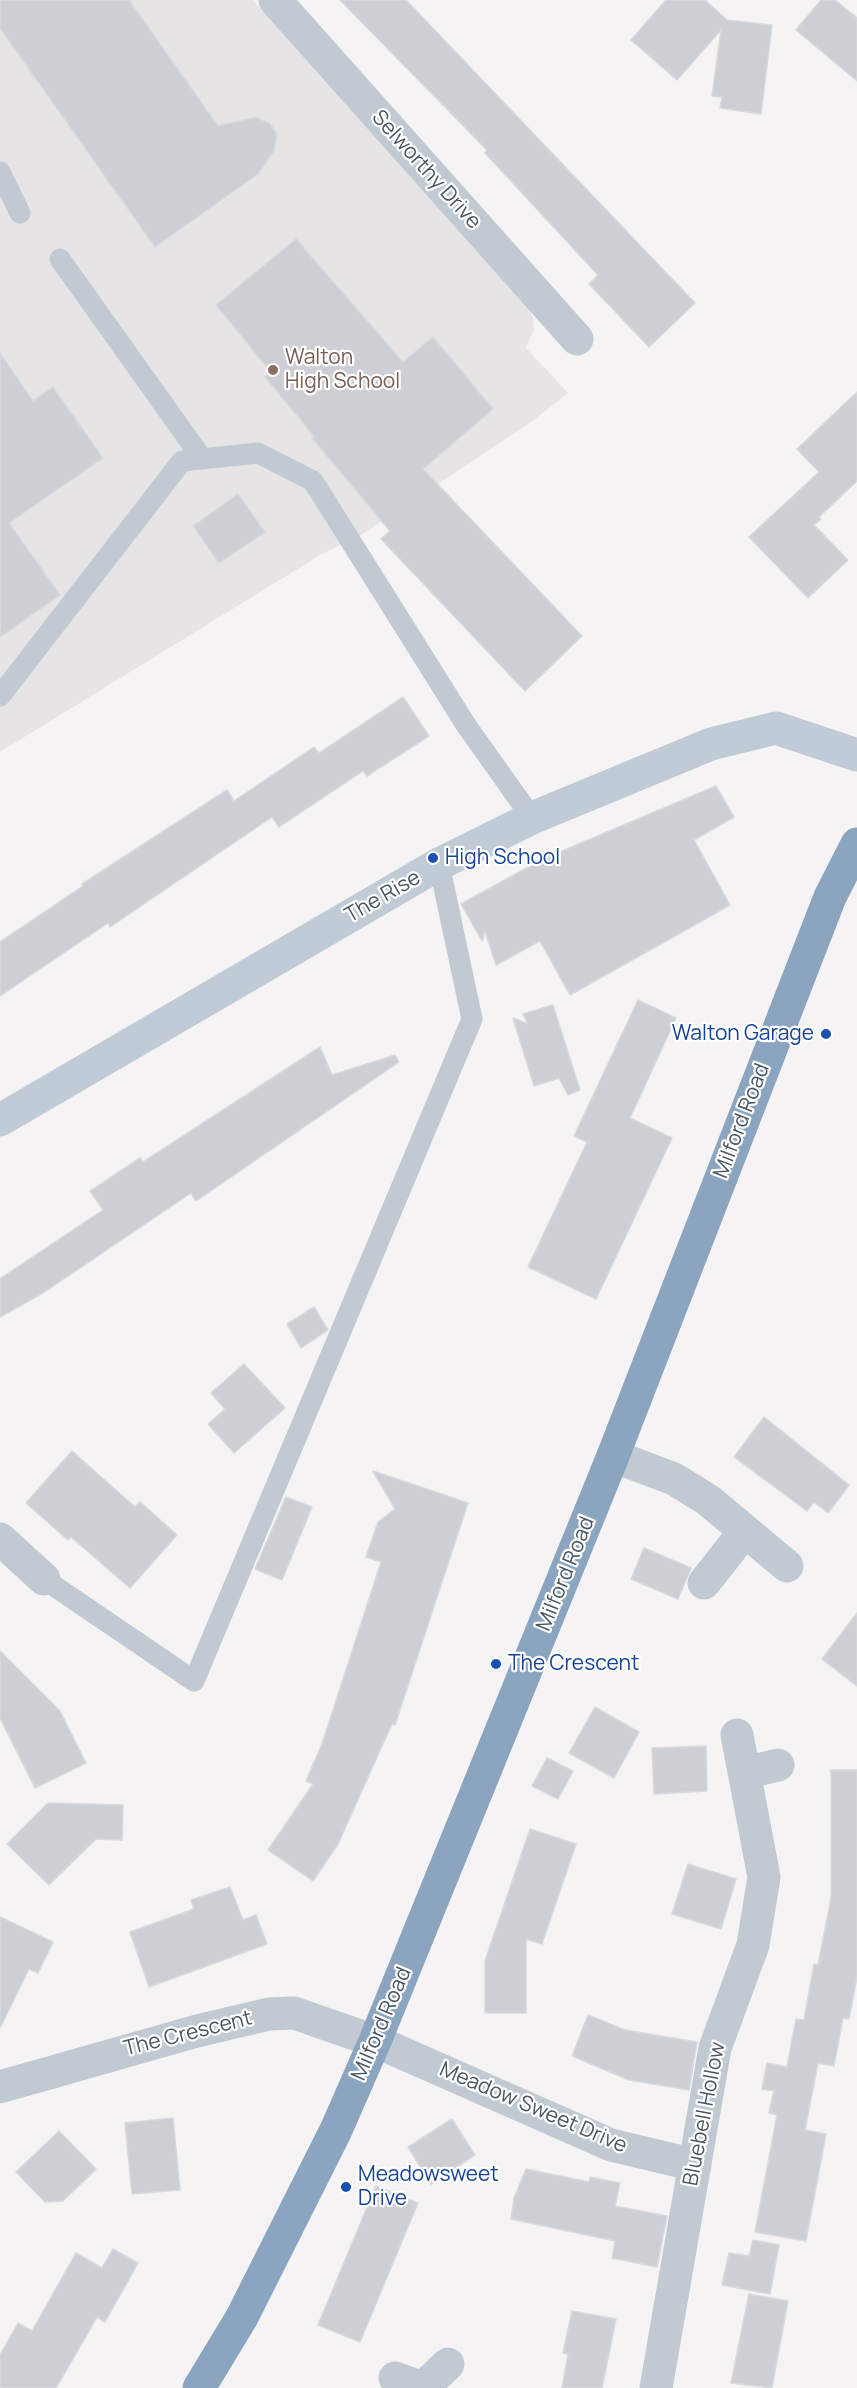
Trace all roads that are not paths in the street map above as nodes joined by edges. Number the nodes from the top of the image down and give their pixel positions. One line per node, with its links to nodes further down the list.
1 (275, 0): 5 (street, Selworthy Drive)
2 (0, 172): 3 (lane)
3 (20, 213)
4 (60, 259): 6 (lane)
5 (577, 339)
6 (201, 457): 7 (lane); 9 (lane)
7 (0, 696)
8 (857, 755): 9 (street, The Rise)
9 (532, 818): 11 (street, The Rise)
10 (857, 844): 13 (highway, Milford Road)
11 (439, 864): 12 (street, The Rise); 17 (lane)
12 (0, 1120)
13 (613, 1456): 14 (street); 22 (highway, Milford Road)
14 (745, 1531): 16 (street); 18 (street)
15 (0, 1539): 17 (street)
16 (787, 1566)
17 (44, 1579)
18 (704, 1583)
19 (737, 1735): 21 (street, Bluebell Hollow)
20 (778, 1766): 21 (street)
21 (744, 1773): 24 (street, Bluebell Hollow)
22 (375, 2041): 23 (street, The Crescent); 24 (street, Meadow Sweet Drive); 27 (highway, Milford Road)
23 (0, 2087)
24 (695, 2165): 28 (street, Bluebell Hollow)
25 (448, 2364): 26 (street)
26 (395, 2378)
27 (199, 2388)
28 (656, 2388)

